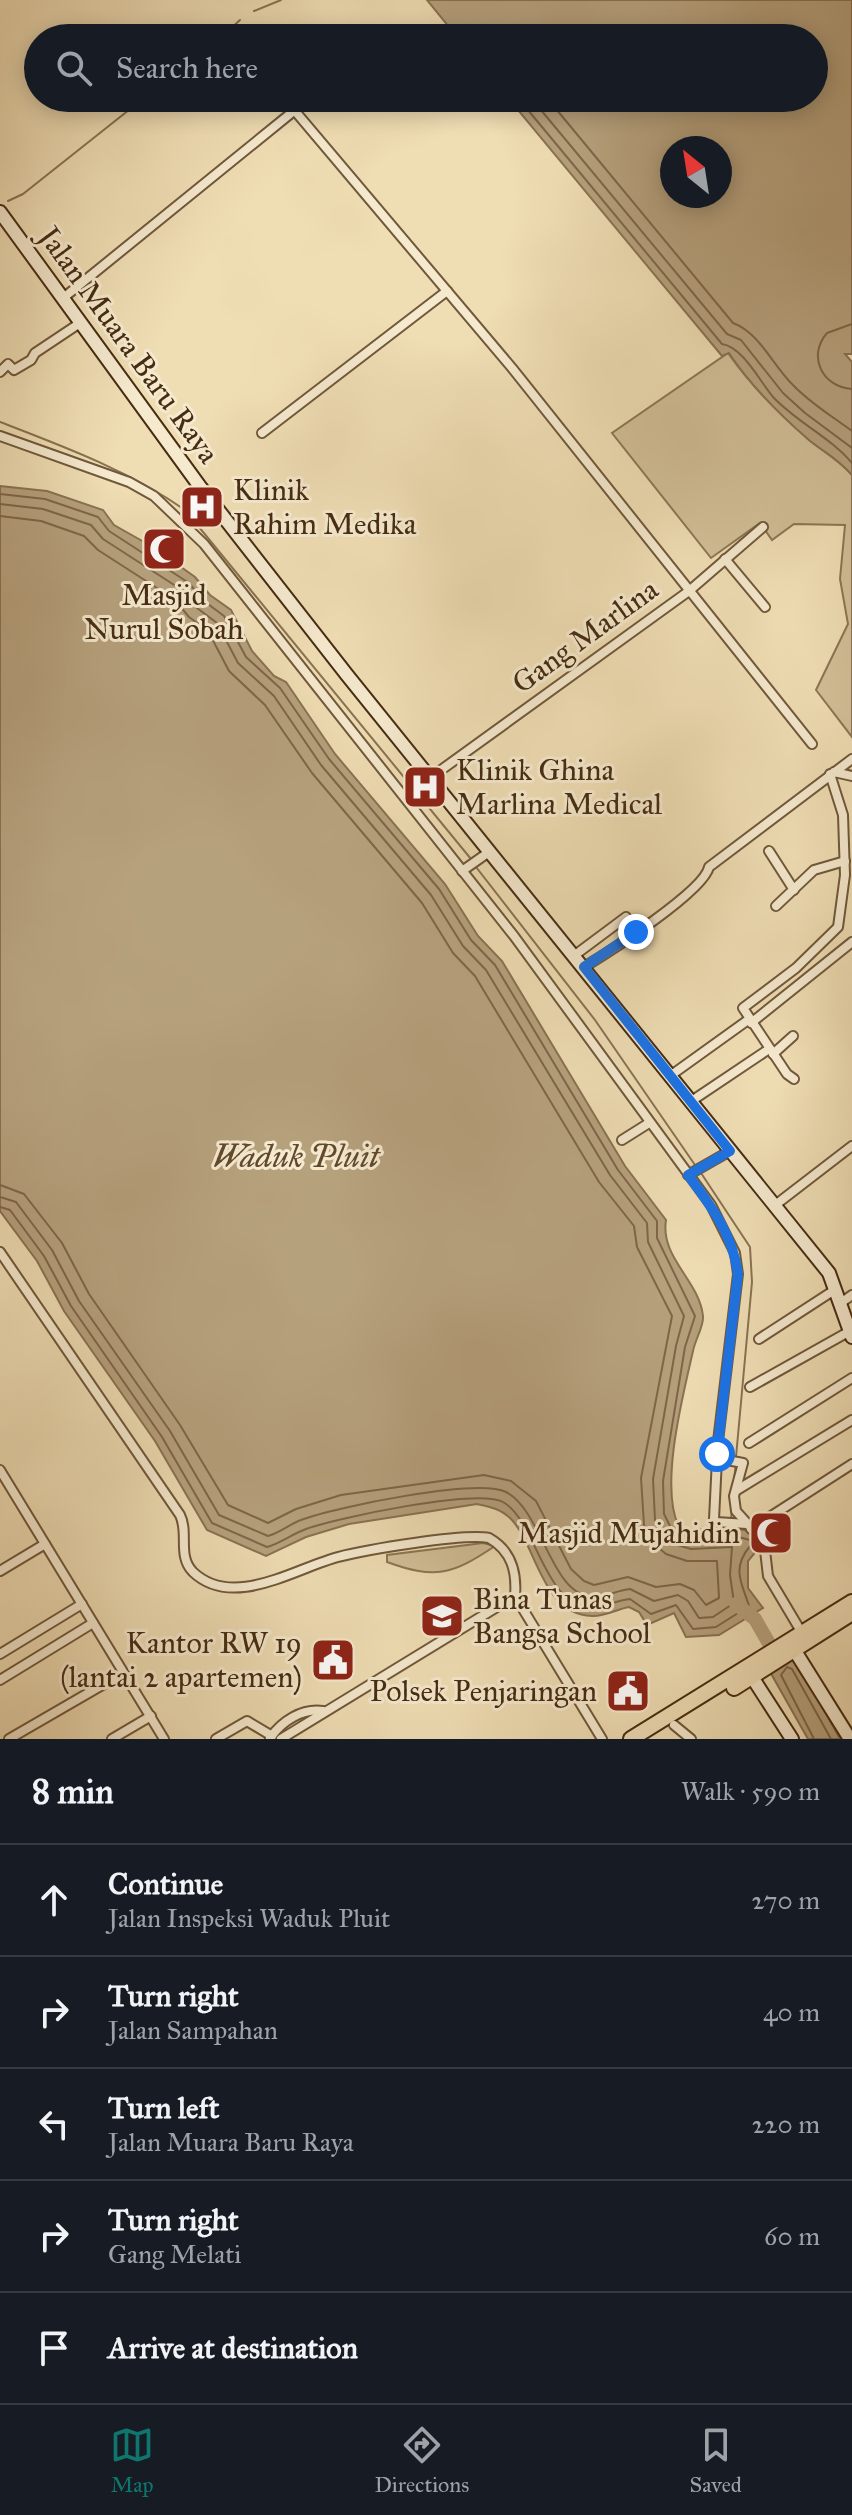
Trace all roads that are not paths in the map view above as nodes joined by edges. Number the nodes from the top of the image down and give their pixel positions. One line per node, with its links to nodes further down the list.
1 (293, 112): 5 (street)
2 (297, 112): 4 (street)
3 (2, 218): 5 (street, Jalan Muara Baru Raya)
4 (447, 291): 8 (street); 12 (street)
5 (62, 299): 6 (street, Jalan Muara Baru Raya)
6 (80, 323): 7 (street); 18 (street, Jalan Muara Baru Raya)
7 (0, 372)
8 (262, 433)
9 (0, 436): 22 (street)
10 (763, 527): 11 (street, Gang Marlina)
11 (725, 559): 12 (street, Gang Marlina); 13 (street)
12 (689, 591): 14 (street); 18 (street, Gang Marlina)
13 (765, 607)
14 (812, 744)
15 (852, 759): 16 (street)
16 (832, 773): 17 (street); 21 (street); 30 (street)
17 (852, 776)
18 (430, 778): 20 (street, Jalan Muara Baru Raya)
19 (769, 851): 23 (street)
20 (489, 852): 22 (street); 29 (street, Jalan Muara Baru Raya)
21 (845, 861): 23 (street); 25 (street)
22 (462, 871): 37 (street)
23 (794, 890): 26 (street)
24 (852, 894): 25 (street)
25 (843, 901): 31 (street)
26 (776, 906)
27 (626, 917): 29 (street)
28 (852, 942): 31 (street)
29 (575, 955): 30 (street, Jalan Muara Baru Raya)
30 (584, 967): 34 (street, Jalan Muara Baru Raya)
31 (749, 1021): 33 (street); 34 (street)
32 (793, 1036): 33 (street)
33 (771, 1051): 35 (street); 36 (street)
34 (670, 1076): 36 (street, Jalan Muara Baru Raya)
35 (794, 1079)
36 (690, 1102): 40 (street, Jalan Muara Baru Raya)
37 (649, 1123): 38 (street); 41 (street)
38 (622, 1140)
39 (852, 1146): 42 (street)
40 (730, 1151): 41 (street); 42 (street, Jalan Muara Baru Raya)
41 (688, 1175): 52 (street)
42 (774, 1206): 44 (street, Jalan Muara Baru Raya)
43 (0, 1252): 60 (street)
44 (836, 1289): 45 (street, Jalan Muara Baru Raya); 47 (street)
45 (847, 1299): 46 (street, Jalan Muara Baru Raya)
46 (851, 1334): 49 (street)
47 (759, 1339)
48 (852, 1378): 51 (street)
49 (750, 1387)
50 (852, 1420): 56 (street)
51 (749, 1443)
52 (717, 1459): 56 (street); 57 (street)
53 (852, 1464): 57 (street)
54 (0, 1470): 55 (street)
55 (4, 1485): 58 (street)
56 (737, 1490): 57 (street)
57 (749, 1526): 65 (street)
58 (45, 1544): 59 (street); 62 (street)
59 (0, 1571)
60 (515, 1596): 74 (street); 80 (street)
61 (852, 1602): 65 (highway)
62 (82, 1604): 64 (street); 67 (street)
63 (852, 1613): 66 (highway)
64 (93, 1623): 68 (street); 70 (street)
65 (802, 1633): 66 (highway)
66 (792, 1649): 69 (highway); 85 (street)
67 (0, 1654)
68 (123, 1673): 71 (street); 75 (street)
69 (753, 1673): 73 (highway); 81 (highway); 84 (street)
70 (0, 1680)
71 (151, 1716): 76 (street); 77 (street)
72 (250, 1723): 74 (street); 78 (street); 79 (street)
73 (674, 1725): 82 (highway); 83 (street)
74 (274, 1738)
75 (9, 1739)
76 (112, 1739)
77 (164, 1739)
78 (216, 1739)
79 (259, 1739)
80 (602, 1739)
81 (631, 1739)
82 (652, 1739)
83 (691, 1739)
84 (792, 1739)
85 (850, 1739)

